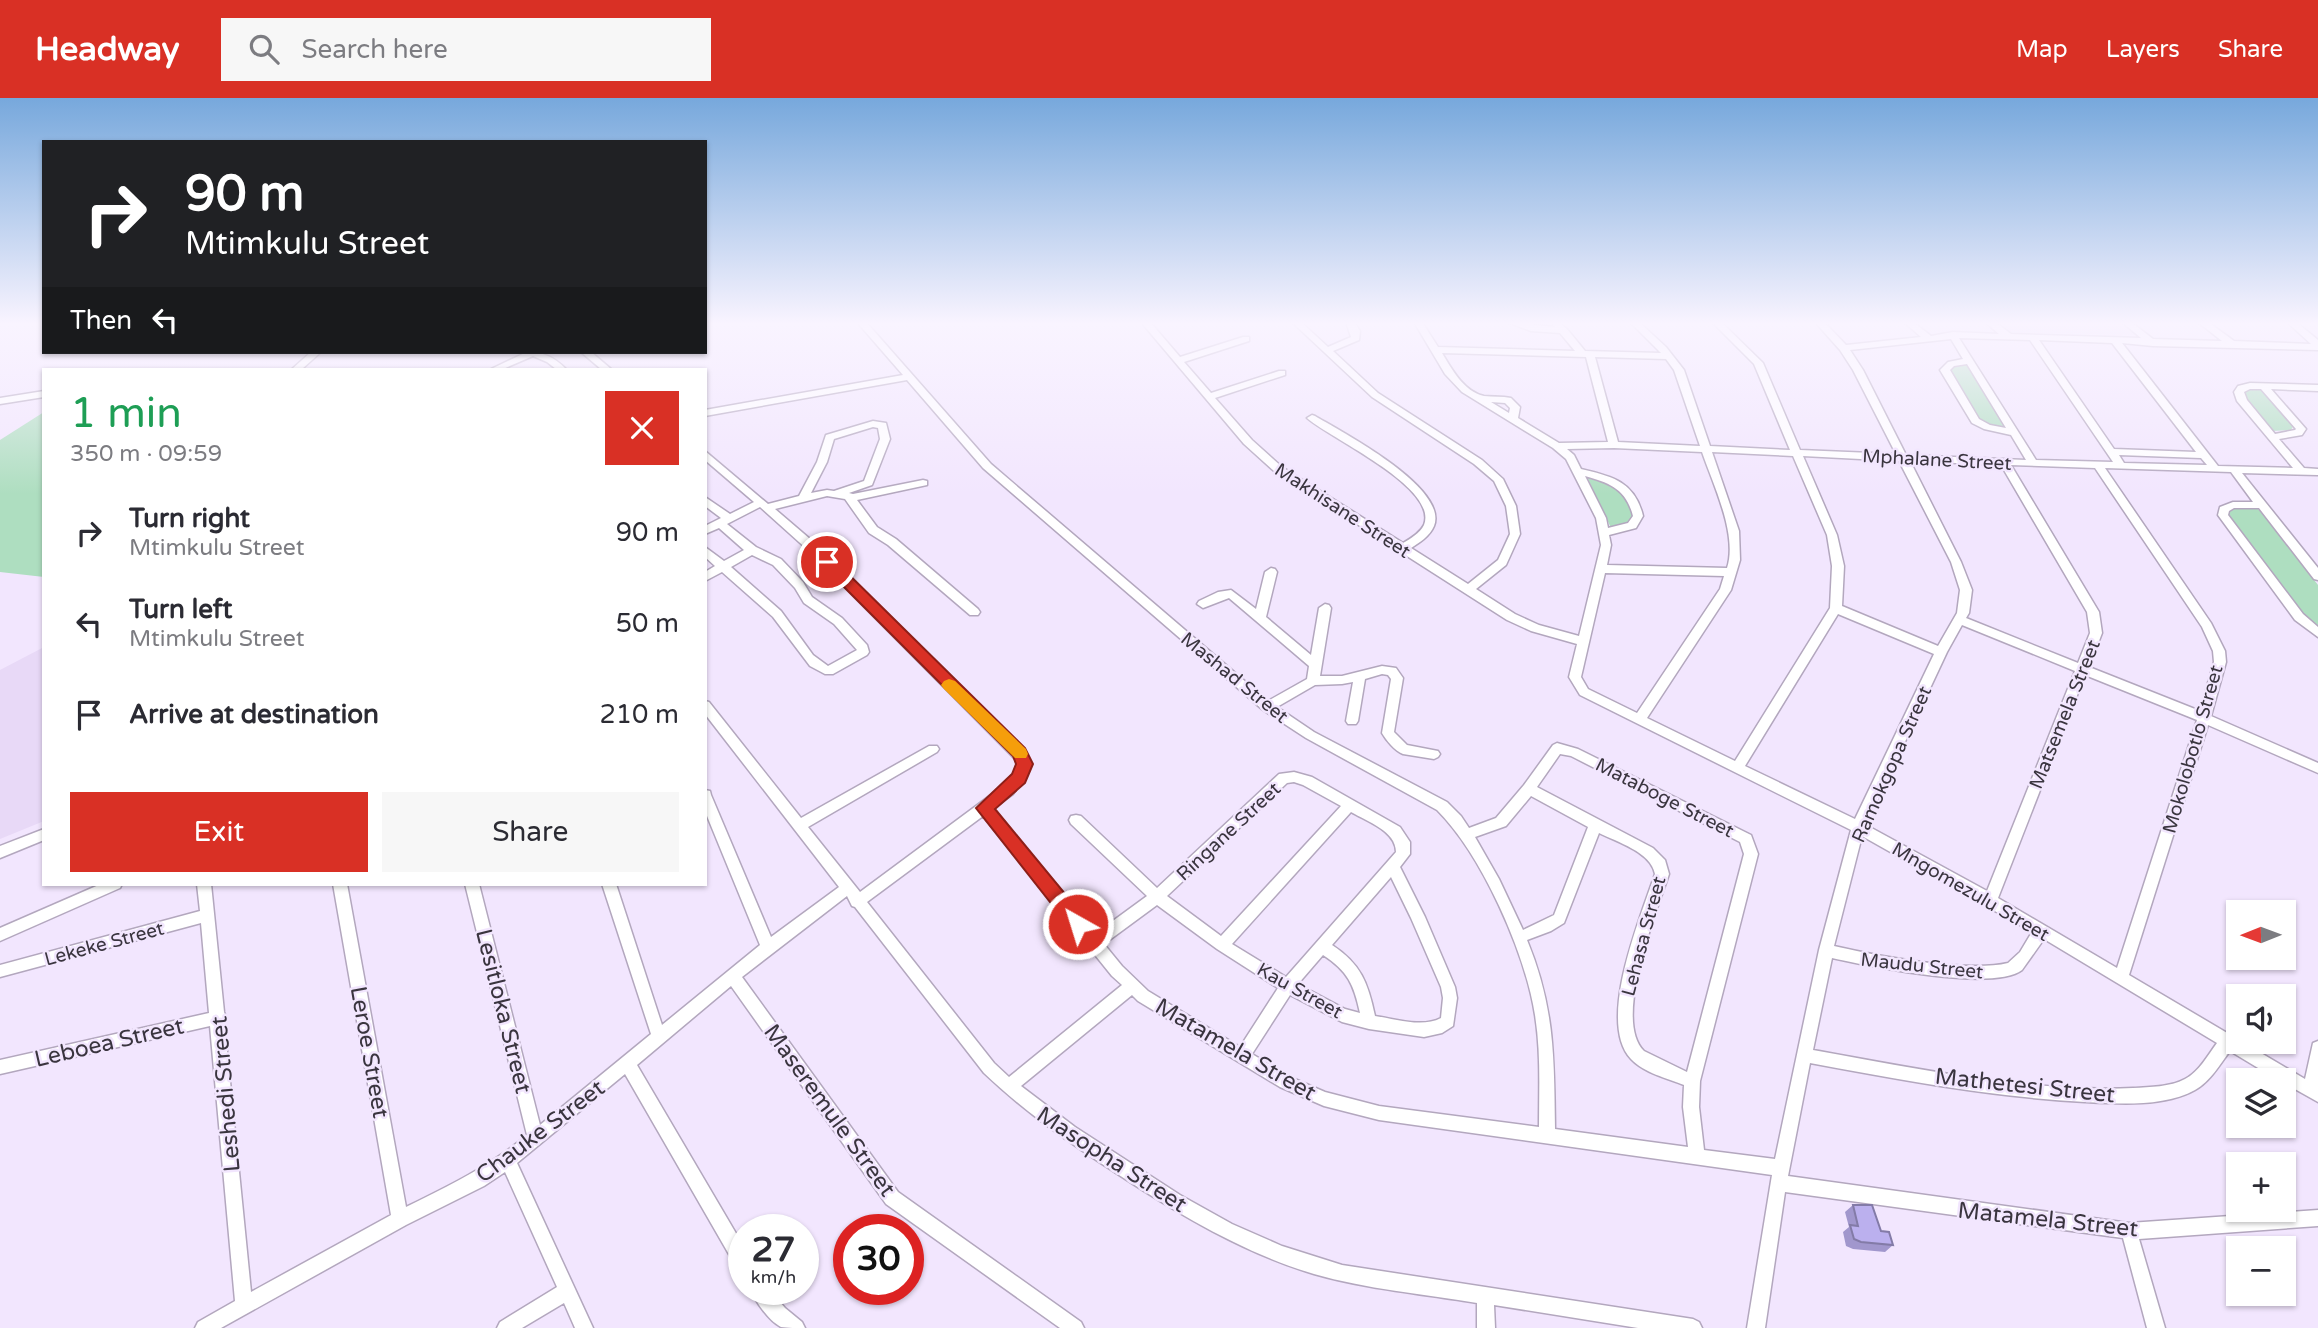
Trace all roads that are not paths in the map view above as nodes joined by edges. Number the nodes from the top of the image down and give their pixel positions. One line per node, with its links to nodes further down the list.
1 (896, 379): 20 (street)
2 (912, 379): 74 (street, Mashad Street)
3 (1193, 379): 18 (street, Makhisane Street)
4 (1262, 379): 18 (street)
5 (1359, 379): 60 (street)
6 (1455, 379): 25 (street)
7 (1593, 379): 24 (street)
8 (1683, 379): 26 (street)
9 (1765, 379): 27 (street)
10 (1861, 379): 31 (street, Ramokgopa Street)
11 (1950, 379): 22 (street)
12 (1980, 379): 22 (street)
13 (2061, 379): 28 (street)
14 (2145, 379): 29 (street)
15 (2263, 386): 16 (street); 23 (street); 23 (street)
16 (2318, 388)
17 (42, 394): 19 (street)
18 (1208, 397): 51 (street, Makhisane Street)
19 (0, 403)
20 (707, 413)
21 (1312, 418): 51 (street)
22 (2014, 433): 33 (street)
23 (2273, 437): 38 (street)
24 (1614, 445): 25 (street, Mphalane Street); 26 (street, Mphalane Street)
25 (1557, 446): 39 (street)
26 (1707, 449): 27 (street, Mphalane Street); 57 (street)
27 (1797, 452): 31 (street, Mphalane Street); 63 (street)
28 (2112, 452): 29 (street); 35 (street)
29 (2204, 455): 36 (street)
30 (707, 456): 46 (street)
31 (1902, 457): 32 (street, Mphalane Street); 66 (street, Ramokgopa Street)
32 (2004, 462): 33 (street, Mphalane Street); 71 (street, Matsemela Street)
33 (2033, 463): 34 (street, Mphalane Street)
34 (2098, 465): 35 (street, Mphalane Street); 76 (street, Mokolobotlo Street)
35 (2121, 466): 36 (street, Mphalane Street)
36 (2214, 469): 37 (street, Mphalane Street)
37 (2234, 470): 38 (street, Mphalane Street); 47 (street)
38 (2301, 471): 40 (street, Mphalane Street)
39 (1580, 472): 50 (street); 50 (street)
40 (2318, 472)
41 (923, 483): 43 (street)
42 (836, 493): 43 (street); 44 (street); 44 (street)
43 (850, 498): 64 (street)
44 (803, 499): 46 (street)
45 (707, 502): 48 (street)
46 (765, 504): 48 (street); 86 (street)
47 (2262, 505): 59 (street); 67 (street)
48 (724, 522): 49 (street); 52 (street)
49 (707, 530)
50 (1605, 532): 55 (street)
51 (1403, 549): 60 (street, Makhisane Street)
52 (752, 550): 54 (street); 54 (street)
53 (707, 553): 54 (street)
54 (722, 567): 58 (street)
55 (1601, 569): 57 (street); 68 (street)
56 (1271, 572): 65 (street)
57 (1732, 572): 77 (street)
58 (707, 576)
59 (2318, 576)
60 (1468, 590): 68 (street, Makhisane Street)
61 (1203, 604): 65 (street)
62 (1325, 608): 70 (street)
63 (1836, 608): 69 (street); 81 (street)
64 (974, 612)
65 (1260, 618): 70 (street)
66 (1961, 620): 69 (street, Ramokgopa Street); 71 (street)
67 (2318, 633)
68 (1583, 641): 77 (street, Mngomezulu Street)
69 (1941, 652): 90 (street, Ramokgopa Street)
70 (1317, 666): 73 (street)
71 (2082, 668): 76 (street); 102 (street, Matsemela Street)
72 (1360, 675): 73 (street); 78 (street); 80 (street)
73 (1313, 681): 74 (street)
74 (1267, 707): 92 (street, Mashad Street)
75 (708, 713): 89 (street, Masopha Street)
76 (2204, 718): 82 (street); 115 (street, Mokolobotlo Street)
77 (1640, 719): 81 (street, Mngomezulu Street)
78 (1352, 722)
79 (933, 749): 89 (street)
80 (1434, 754)
81 (1738, 767): 90 (street, Mngomezulu Street)
82 (2318, 768)
83 (1529, 789): 88 (street, Lehasa Street); 92 (street, Mataboge Street); 129 (street, Mataboge Street)
84 (707, 800): 110 (street)
85 (1350, 805): 94 (street, Ringane Street); 101 (street, Ringane Street); 109 (street)
86 (984, 808): 103 (street); 108 (street, Matamela Street)
87 (1076, 820): 101 (street, Kau Street)
88 (1596, 824): 107 (street); 129 (street, Lehasa Street)
89 (798, 826): 100 (street, Masopha Street)
90 (1858, 827): 102 (street, Mngomezulu Street); 112 (street, Ramokgopa Street)
91 (42, 835): 93 (street)
92 (1466, 835): 107 (street, Mashad Street)
93 (0, 852)
94 (1393, 867): 111 (street); 119 (street, Kau Street)
95 (110, 886): 106 (street)
96 (204, 886): 104 (street, Leshedi Street)
97 (340, 886): 138 (street, Leroe Street)
98 (473, 886): 133 (street, Lesitloka Street)
99 (609, 886): 120 (street)
100 (846, 889): 103 (street, Masopha Street); 110 (street, Chauke Street)
101 (1157, 897): 108 (street, Ringane Street); 109 (street, Kau Street)
102 (1990, 900): 105 (street, Mngomezulu Street)
103 (857, 902): 130 (street, Masopha Street)
104 (207, 915): 113 (street, Lekeke Street); 118 (street, Leshedi Street)
105 (2041, 931): 112 (street, Maudu Street); 115 (street, Mngomezulu Street)
106 (0, 935)
107 (1520, 937): 132 (street, Mashad Street)
108 (1094, 943): 117 (street, Matamela Street)
109 (1222, 945): 116 (street, Kau Street)
110 (768, 947): 114 (street, Chauke Street)
111 (1322, 947): 116 (street); 119 (street)
112 (1826, 950): 125 (street, Ramokgopa Street)
113 (0, 971)
114 (733, 977): 120 (street, Chauke Street); 149 (street, Maseremule Street)
115 (2121, 978): 121 (street, Mngomezulu Street)
116 (1287, 986): 119 (street, Kau Street); 126 (street)
117 (1131, 987): 126 (street, Matamela Street); 130 (street)
118 (219, 1017): 128 (street, Leboea Street); 143 (street, Leshedi Street)
119 (1369, 1022)
120 (659, 1037): 127 (street, Chauke Street)
121 (2226, 1041)
122 (2226, 1043): 125 (street, Mathetesi Street)
123 (2318, 1048): 131 (street)
124 (2248, 1054): 131 (street, Mngomezulu Street)
125 (1804, 1055): 136 (street, Ramokgopa Street)
126 (1242, 1057): 132 (street, Matamela Street)
127 (628, 1063): 133 (street, Chauke Street); 140 (street)
128 (0, 1067)
129 (1692, 1081): 134 (street, Mataboge Street)
130 (1008, 1087): 142 (street, Masopha Street)
131 (2315, 1093)
132 (1547, 1136): 134 (street, Matamela Street)
133 (536, 1139): 135 (street, Chauke Street)
134 (1698, 1157): 136 (street, Matamela Street)
135 (508, 1161): 138 (street, Chauke Street); 141 (street)
136 (1780, 1176): 139 (street, Matamela Street); 152 (street, Ramokgopa Street)
137 (2318, 1217): 139 (street, Matamela Street)
138 (400, 1219): 143 (street, Chauke Street)
139 (2129, 1231): 153 (street)
140 (728, 1236)
141 (567, 1291): 146 (street); 147 (street)
142 (1485, 1296): 150 (street); 151 (street, Masopha Street)
143 (244, 1304): 145 (street, Chauke Street)
144 (772, 1305): 148 (street)
145 (204, 1328)
146 (506, 1328)
147 (584, 1328)
148 (796, 1328)
149 (1074, 1328)
150 (1486, 1328)
151 (1693, 1328)
152 (1756, 1328)
153 (2156, 1328)

